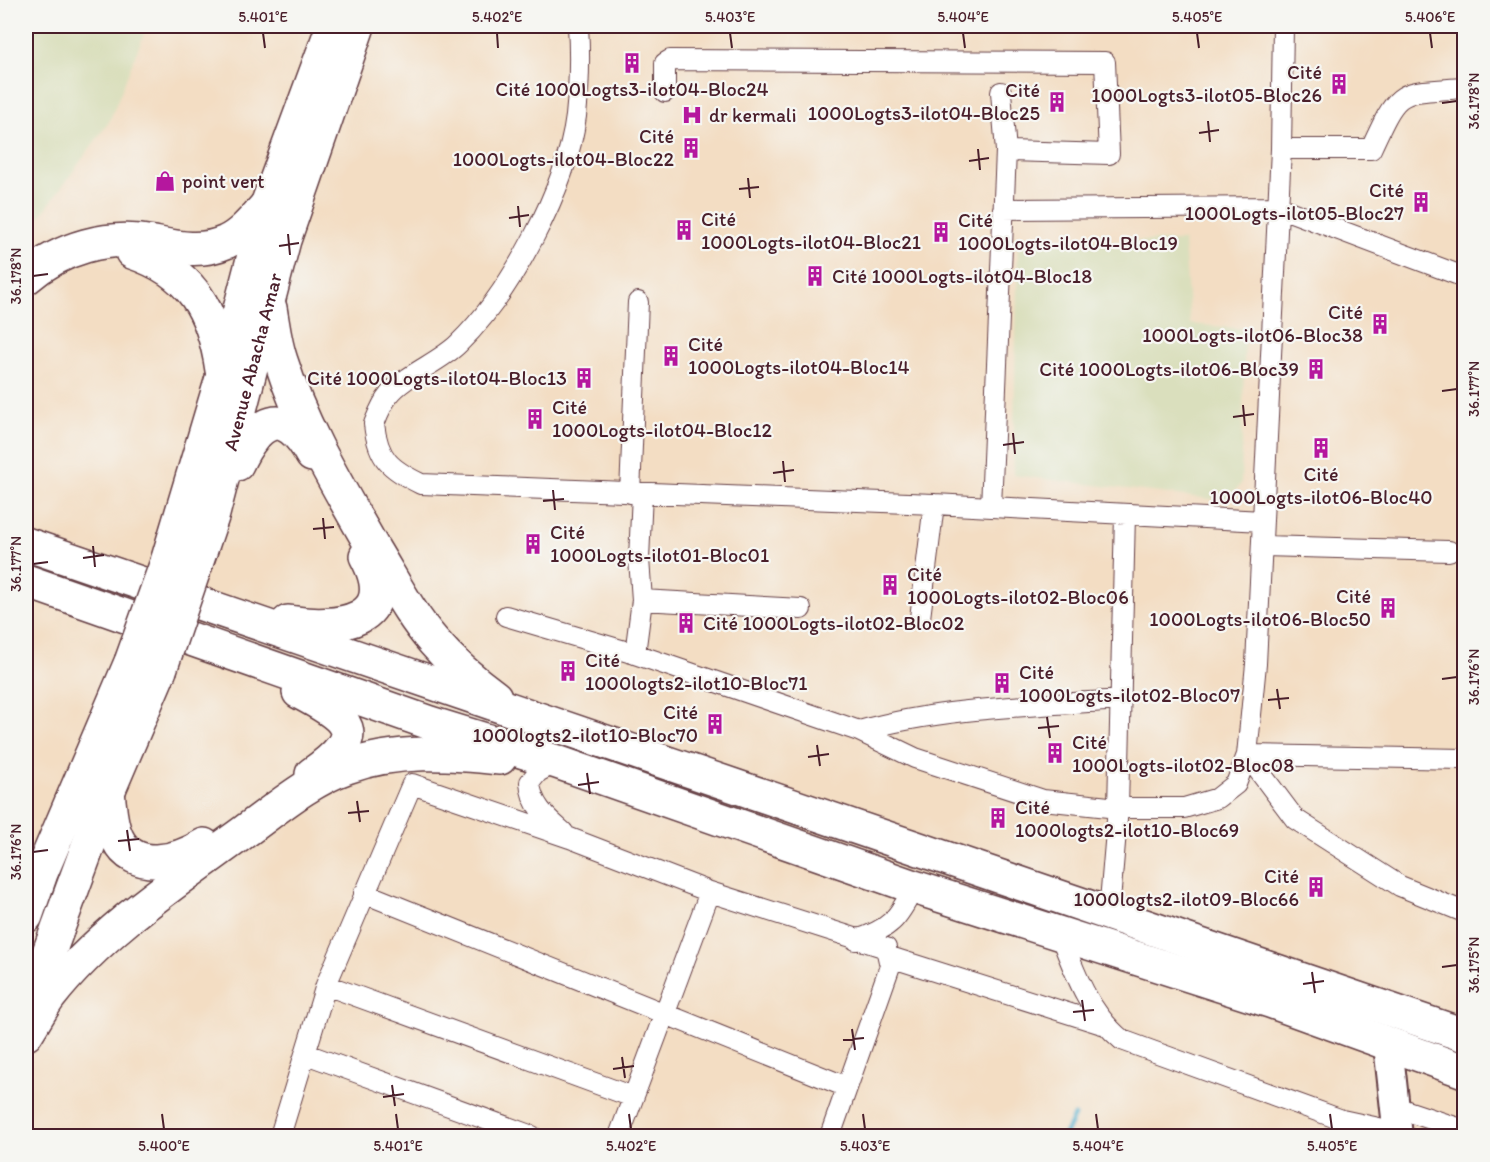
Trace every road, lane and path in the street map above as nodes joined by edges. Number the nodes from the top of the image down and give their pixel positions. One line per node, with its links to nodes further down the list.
1 (333, 26): 5 (highway)
2 (358, 26): 17 (highway, Avenue Abacha Amar)
3 (578, 26): 20 (street)
4 (1283, 26): 9 (street)
5 (319, 41): 11 (highway)
6 (1464, 88): 9 (street)
7 (665, 92): 10 (street)
8 (1001, 92): 10 (street)
9 (1281, 149): 12 (street)
10 (1006, 151): 13 (street)
11 (267, 205): 14 (highway); 19 (highway)
12 (1278, 207): 13 (street); 15 (street); 25 (street)
13 (1003, 209): 22 (street)
14 (105, 243): 16 (highway); 19 (highway)
15 (1464, 277)
16 (26, 278)
17 (267, 296): 23 (highway, Avenue Abacha Amar); 40 (highway)
18 (638, 302): 20 (street)
19 (223, 375): 29 (highway)
20 (636, 493): 21 (street); 31 (street)
21 (934, 504): 22 (street); 35 (street)
22 (991, 507): 24 (street)
23 (213, 514): 29 (highway, Avenue Abacha Amar); 33 (highway)
24 (1125, 514): 25 (street); 39 (street)
25 (1263, 521): 27 (street)
26 (26, 544): 33 (highway)
27 (1262, 546): 28 (street); 42 (street)
28 (1449, 551)
29 (182, 563): 38 (highway, bridge)
30 (35, 585): 36 (highway)
31 (642, 600): 32 (street); 37 (street)
32 (801, 609)
33 (224, 612): 40 (highway)
34 (506, 616): 37 (street)
35 (920, 618)
36 (204, 643): 44 (highway); 45 (highway)
37 (635, 654): 41 (street)
38 (145, 666): 45 (highway); 48 (highway)
39 (1121, 700): 41 (street); 46 (street)
40 (513, 711): 53 (highway)
41 (859, 730): 46 (street)
42 (1247, 755): 43 (street); 46 (street); 52 (street)
43 (1464, 759)
44 (557, 762): 47 (street); 49 (highway); 62 (highway)
45 (108, 792): 60 (highway)
46 (1118, 808): 53 (street)
47 (570, 838): 50 (street); 51 (street)
48 (33, 881): 54 (highway)
49 (914, 887): 55 (highway); 56 (street)
50 (710, 892): 56 (street); 59 (street)
51 (364, 893): 58 (street); 59 (street)
52 (1464, 912)
53 (1109, 913): 63 (highway)
54 (26, 916)
55 (1059, 932): 61 (street); 64 (highway)
56 (856, 940): 57 (street)
57 (890, 957): 61 (street); 67 (street)
58 (326, 986): 65 (street); 68 (street)
59 (666, 1014): 67 (street); 68 (street)
60 (26, 1015)
61 (1102, 1024): 69 (street)
62 (26, 1034)
63 (1464, 1035)
64 (1388, 1045): 66 (highway); 69 (street)
65 (306, 1054): 71 (street); 72 (street)
66 (1464, 1071)
67 (847, 1087): 74 (street)
68 (633, 1097): 73 (street)
69 (1397, 1125): 70 (street)
70 (1464, 1131)
71 (280, 1137)
72 (532, 1137)
73 (619, 1137)
74 (830, 1137)

